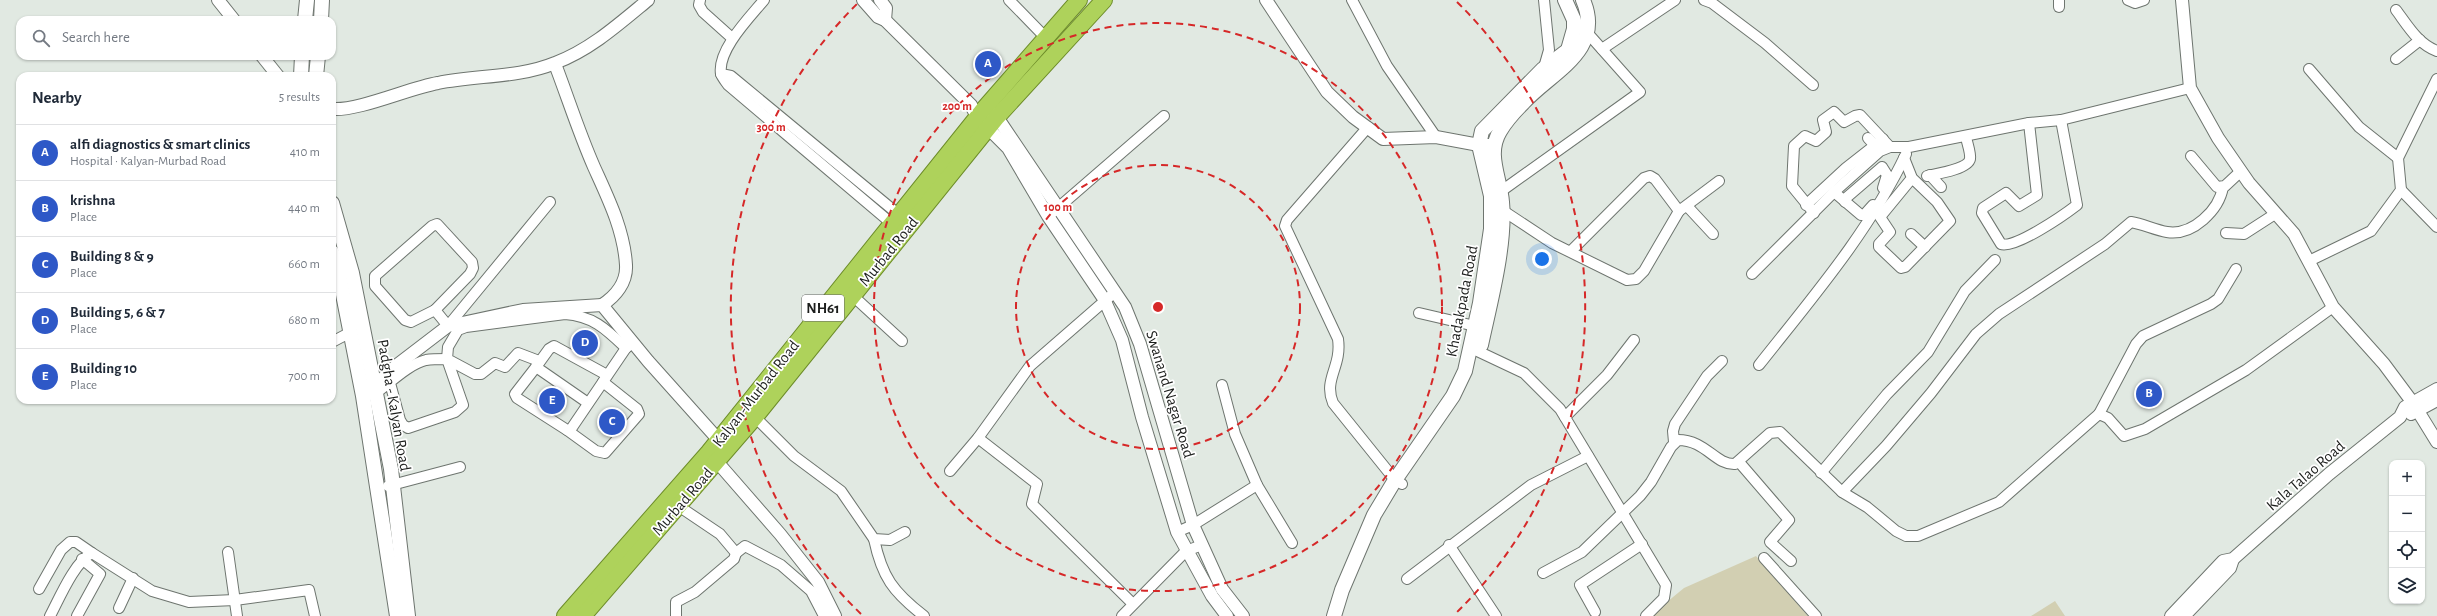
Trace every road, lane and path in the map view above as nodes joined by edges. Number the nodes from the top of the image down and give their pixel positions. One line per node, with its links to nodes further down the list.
1 (218, 0): 23 (street)
2 (307, 0): 24 (main road)
3 (322, 0): 25 (main road)
4 (648, 0): 38 (street)
5 (700, 0): 29 (street)
6 (764, 0): 29 (street)
7 (863, 0): 26 (street)
8 (880, 0): 26 (street)
9 (1009, 0): 30 (street)
10 (1079, 0): 30 (highway, Kalyan-Murbad Road / NH61)
11 (1104, 0): 49 (highway, Murbad Road / NH61)
12 (1266, 0): 54 (street)
13 (1352, 0): 55 (street)
14 (1544, 0): 39 (street)
15 (1566, 0): 27 (main road)
16 (1582, 0): 28 (main road)
17 (1674, 0): 32 (street)
18 (1704, 0): 46 (street)
19 (2128, 0): 20 (street)
20 (2144, 0)
21 (2182, 0): 47 (street)
22 (2396, 10): 31 (street)
23 (231, 16)
24 (305, 16)
25 (321, 16)
26 (885, 20): 49 (street)
27 (1574, 20): 28 (street); 39 (main road)
28 (1587, 32): 32 (street); 45 (main road)
29 (732, 38): 83 (street)
30 (1046, 38): 49 (highway, Kalyan-Murbad Road / NH61)
31 (2420, 40): 33 (street); 37 (street)
32 (1602, 49): 72 (street)
33 (2437, 51)
34 (265, 60): 41 (street)
35 (302, 60): 42 (main road)
36 (318, 60): 43 (main road)
37 (2396, 60)
38 (555, 64): 48 (street); 102 (street)
39 (1543, 69): 45 (street); 52 (main road)
40 (2309, 69): 63 (street)
41 (275, 72)
42 (300, 72)
43 (316, 72)
44 (2437, 79): 63 (street)
45 (1546, 84): 52 (main road)
46 (1813, 85)
47 (2190, 88): 51 (street); 65 (street)
48 (336, 110)
49 (984, 115): 77 (street, Swanand Nagar Road); 82 (street, Swanand Nagar Road); 83 (highway, Kalyan-Murbad Road / NH61); 100 (highway, Murbad Road / NH61)
50 (1164, 116): 77 (street)
51 (2061, 120): 53 (street); 53 (street)
52 (1498, 123): 57 (main road); 58 (main road)
53 (2029, 123): 56 (street)
54 (1368, 128): 55 (street); 142 (street)
55 (1436, 137): 57 (street)
56 (1966, 137): 60 (street); 69 (street)
57 (1479, 145): 58 (street); 79 (main road, Khadakpada Road)
58 (1494, 145): 72 (main road, Khadakpada Road)
59 (1876, 146): 60 (street); 64 (street); 68 (street); 73 (street); 76 (street)
60 (1909, 147): 62 (street)
61 (2192, 156): 70 (street)
62 (1904, 158): 66 (street); 120 (street)
63 (2398, 158): 71 (street)
64 (1882, 167): 75 (street); 75 (street)
65 (2240, 172): 70 (street); 81 (street)
66 (1912, 178): 90 (street); 90 (street)
67 (1719, 180): 78 (street)
68 (1818, 186): 73 (street); 76 (street)
69 (1942, 187)
70 (2222, 187): 145 (street)
71 (2401, 190): 85 (street); 94 (street)
72 (1500, 192): 79 (main road, Khadakpada Road)
73 (1831, 195): 75 (street); 80 (street)
74 (550, 202): 106 (street)
75 (1844, 202)
76 (1806, 205): 80 (street)
77 (1059, 208): 82 (street); 89 (street, Swanand Nagar Road)
78 (1683, 209): 87 (street); 91 (street); 91 (street)
79 (1497, 210): 91 (street); 98 (main road, Khadakpada Road)
80 (1814, 213): 97 (street)
81 (2276, 214): 86 (street); 94 (street)
82 (1048, 216): 89 (street, Swanand Nagar Road)
83 (895, 218): 110 (highway, Kalyan-Murbad Road / NH61)
84 (336, 224): 95 (main road, Padgha - Kalyan Road)
85 (2437, 227)
86 (2226, 233)
87 (1713, 234)
88 (1911, 234): 90 (street)
89 (1075, 244): 99 (street, Swanand Nagar Road); 101 (street, Swanand Nagar Road)
90 (1925, 247)
91 (1570, 252)
92 (336, 257): 95 (main road)
93 (1995, 260): 141 (street)
94 (2309, 261): 103 (street)
95 (344, 267): 108 (main road); 125 (main road, Padgha - Kalyan Road)
96 (2236, 269): 129 (street)
97 (1752, 274)
98 (1487, 286): 107 (main road, Khadakpada Road); 116 (main road, Khadakpada Road)
99 (1115, 292): 101 (street); 109 (street, Swanand Nagar Road)
100 (853, 296): 110 (highway, Murbad Road / NH61); 114 (street)
101 (1104, 299): 112 (street, Swanand Nagar Road); 133 (street)
102 (602, 305): 106 (street); 115 (street)
103 (2333, 307): 128 (street); 129 (street)
104 (435, 310): 104 (street); 106 (street)
105 (1419, 313): 107 (street)
106 (448, 326): 125 (street)
107 (1475, 326): 116 (main road, Khadakpada Road)
108 (351, 332): 111 (street); 125 (main road)
109 (1136, 334): 112 (street); 149 (street, Swanand Nagar Road)
110 (810, 336): 130 (highway, Murbad Road / NH61); 136 (highway, Kalyan-Murbad Road / NH61)
111 (336, 340)
112 (1122, 340): 151 (street, Swanand Nagar Road)
113 (1634, 340): 131 (street)
114 (902, 341)
115 (630, 345): 117 (street); 121 (street); 136 (street)
116 (1475, 350): 131 (street); 142 (main road, Khadakpada Road)
117 (447, 359): 119 (street); 122 (street); 122 (street)
118 (1722, 361): 134 (street)
119 (537, 364): 121 (street); 127 (street); 132 (street)
120 (1759, 366)
121 (605, 378): 127 (street); 132 (street)
122 (390, 382): 125 (street)
123 (1222, 385): 143 (street)
124 (2437, 389): 128 (street, Kala Talao Road)
125 (371, 392): 144 (main road)
126 (2437, 400): 128 (street, Kala Talao Road)
127 (588, 403): 132 (street)
128 (2415, 407): 135 (street); 163 (street, Kala Talao Road)
129 (2099, 414): 145 (street)
130 (755, 417): 136 (highway, Murbad Road / NH61); 152 (street)
131 (1565, 417): 137 (street)
132 (567, 430)
133 (978, 438): 140 (street); 175 (street)
134 (1674, 442): 138 (street); 147 (street)
135 (2437, 442)
136 (718, 451): 146 (highway, Murbad Road / NH61); 170 (highway, Kalyan-Murbad Road / NH61); 188 (street)
137 (1588, 456): 147 (street); 156 (street)
138 (1739, 462): 141 (street); 164 (street)
139 (460, 467): 144 (street)
140 (950, 471)
141 (1821, 473): 145 (street)
142 (1398, 482): 148 (main road, Khadakpada Road)
143 (1257, 484): 149 (street); 153 (street)
144 (385, 486): 178 (main road)
145 (1842, 492)
146 (677, 505): 160 (street); 170 (highway, Murbad Road / NH61)
147 (1622, 512): 154 (street); 166 (street)
148 (1377, 516): 192 (main road, Khadakpada Road); 193 (main road, Khadakpada Road)
149 (1193, 525): 151 (street); 155 (street, Swanand Nagar Road)
150 (905, 532): 152 (street)
151 (1178, 532): 157 (street, Swanand Nagar Road)
152 (874, 539): 189 (street)
153 (1292, 543)
154 (1642, 544): 177 (street); 195 (street)
155 (1202, 545): 157 (street); 172 (street, Swanand Nagar Road)
156 (1449, 545): 169 (street); 194 (street)
157 (1186, 551): 173 (street, Swanand Nagar Road); 175 (street)
158 (228, 552): 174 (street)
159 (92, 553): 162 (street); 165 (street); 171 (street)
160 (736, 553): 186 (street); 187 (street)
161 (1764, 558): 196 (street)
162 (82, 559): 167 (street); 180 (street)
163 (2233, 559): 197 (street, Kala Talao Road); 198 (street, Kala Talao Road)
164 (1791, 561)
165 (112, 564): 167 (street); 168 (street)
166 (1543, 573)
167 (100, 574): 181 (street)
168 (133, 578): 174 (street); 176 (street)
169 (1406, 579)
170 (600, 586): 184 (highway, Kalyan-Murbad Road / NH61); 185 (highway, Murbad Road / NH61)
171 (39, 589)
172 (1222, 589): 173 (street); 179 (street, Swanand Nagar Road)
173 (1212, 596): 191 (street, Swanand Nagar Road)
174 (235, 600): 182 (street); 183 (street)
175 (1133, 604): 190 (street)
176 (119, 608)
177 (1595, 612)
178 (402, 615)
179 (1242, 615)
180 (50, 616)
181 (77, 616)
182 (237, 616)
183 (315, 616)
184 (565, 616)
185 (583, 616)
186 (676, 616)
187 (824, 616)
188 (835, 616)
189 (924, 616)
190 (1122, 616)
191 (1227, 616)
192 (1334, 616)
193 (1341, 616)
194 (1496, 616)
195 (1646, 616)
196 (1816, 616)
197 (2171, 616)
198 (2184, 616)

